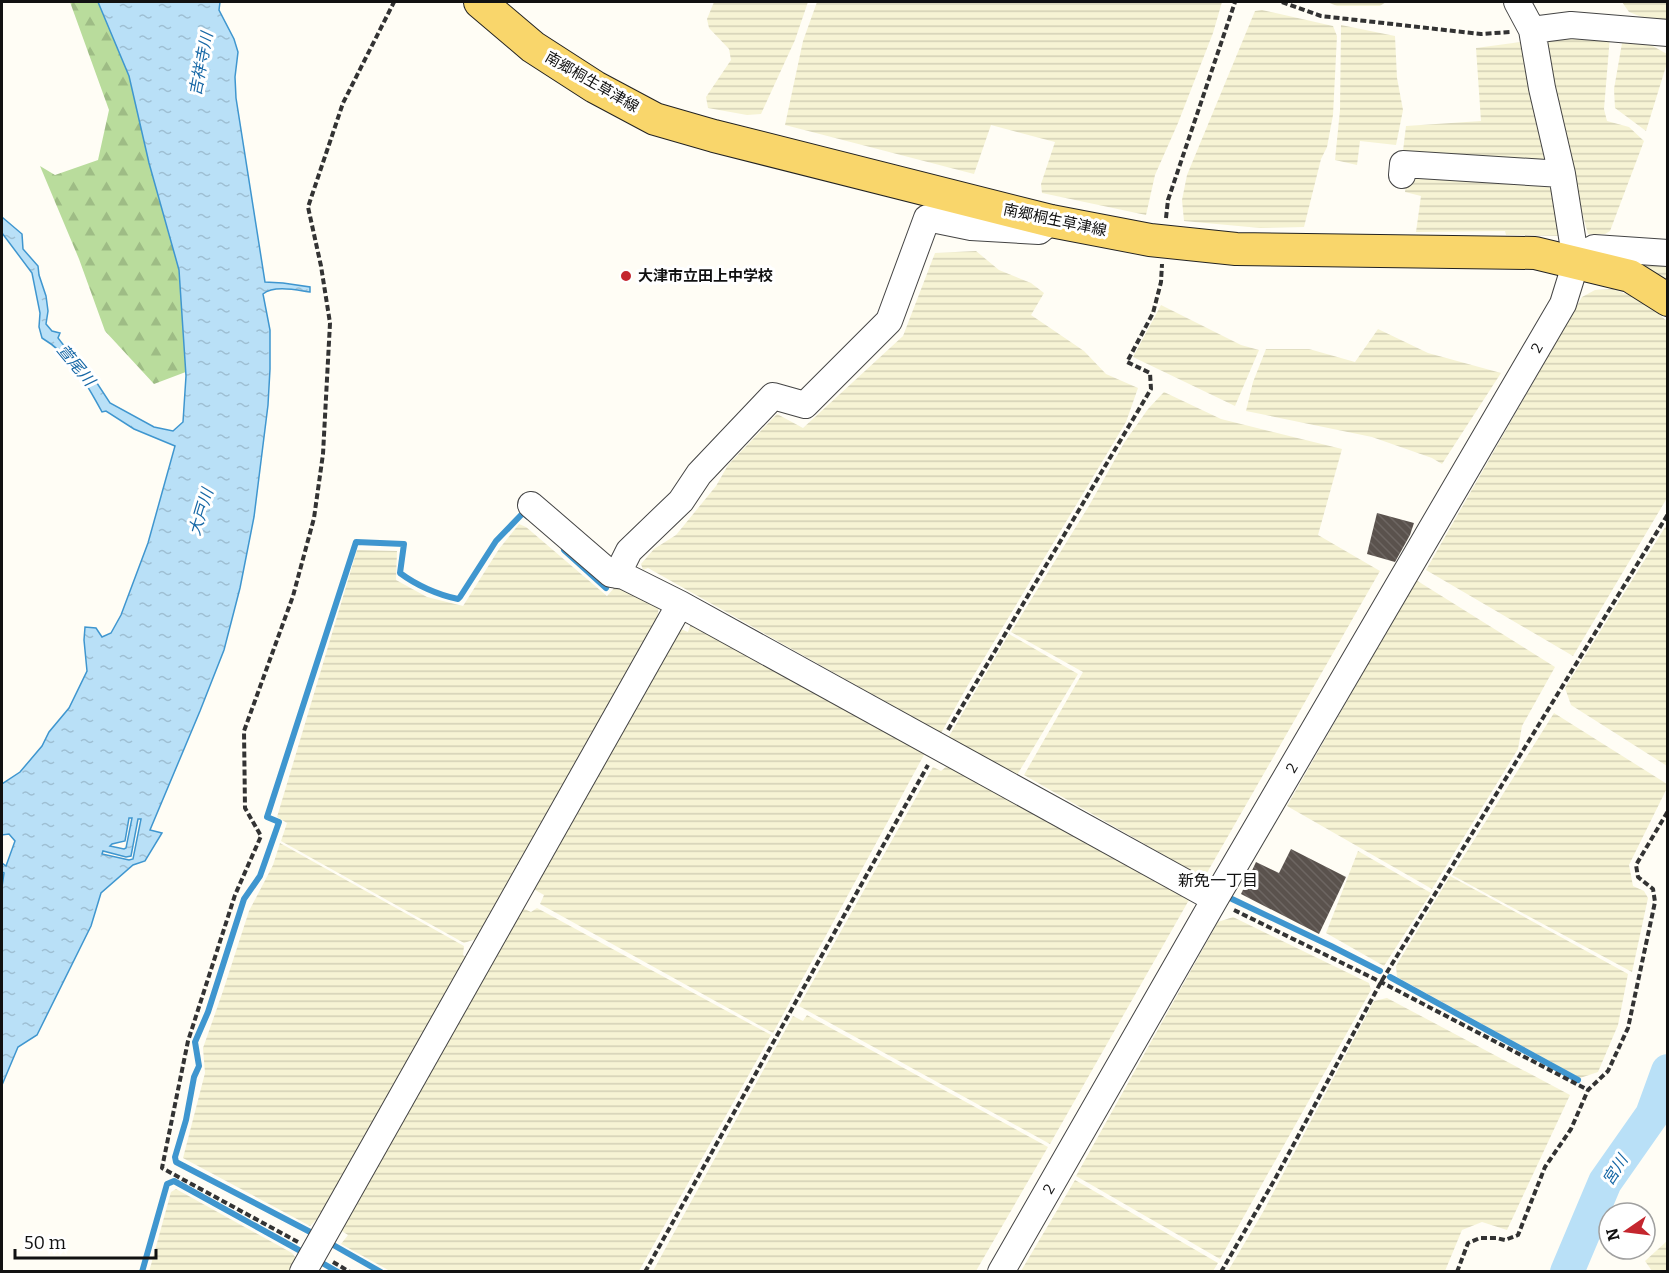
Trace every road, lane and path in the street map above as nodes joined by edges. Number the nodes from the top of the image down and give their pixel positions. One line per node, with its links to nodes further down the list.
1 (394, 2): 23 (path)
2 (480, 2): 10 (main road, 南郷桐生草津線)
3 (1235, 2): 11 (path)
4 (1282, 2): 6 (path)
5 (1517, 2): 6 (street)
6 (1532, 30): 7 (street); 8 (street)
7 (1662, 37)
8 (1562, 174): 9 (street); 13 (street)
9 (1402, 175)
10 (1051, 221): 11 (main road, 南郷桐生草津線); 17 (street)
11 (1164, 242): 13 (main road, 南郷桐生草津線)
12 (1668, 253): 13 (street)
13 (1576, 262): 14 (main road, 南郷桐生草津線); 20 (street, 2)
14 (1668, 300)
15 (531, 505): 17 (street)
16 (1668, 514): 21 (path)
17 (617, 575): 18 (street)
18 (680, 604): 20 (street); 23 (street)
19 (1668, 811): 22 (path)
20 (1215, 899): 21 (path); 24 (street, 2)
21 (1381, 982): 22 (path); 25 (path)
22 (1588, 1090): 26 (path)
23 (308, 1262)
24 (1001, 1272)
25 (1221, 1272)
26 (1457, 1272)

